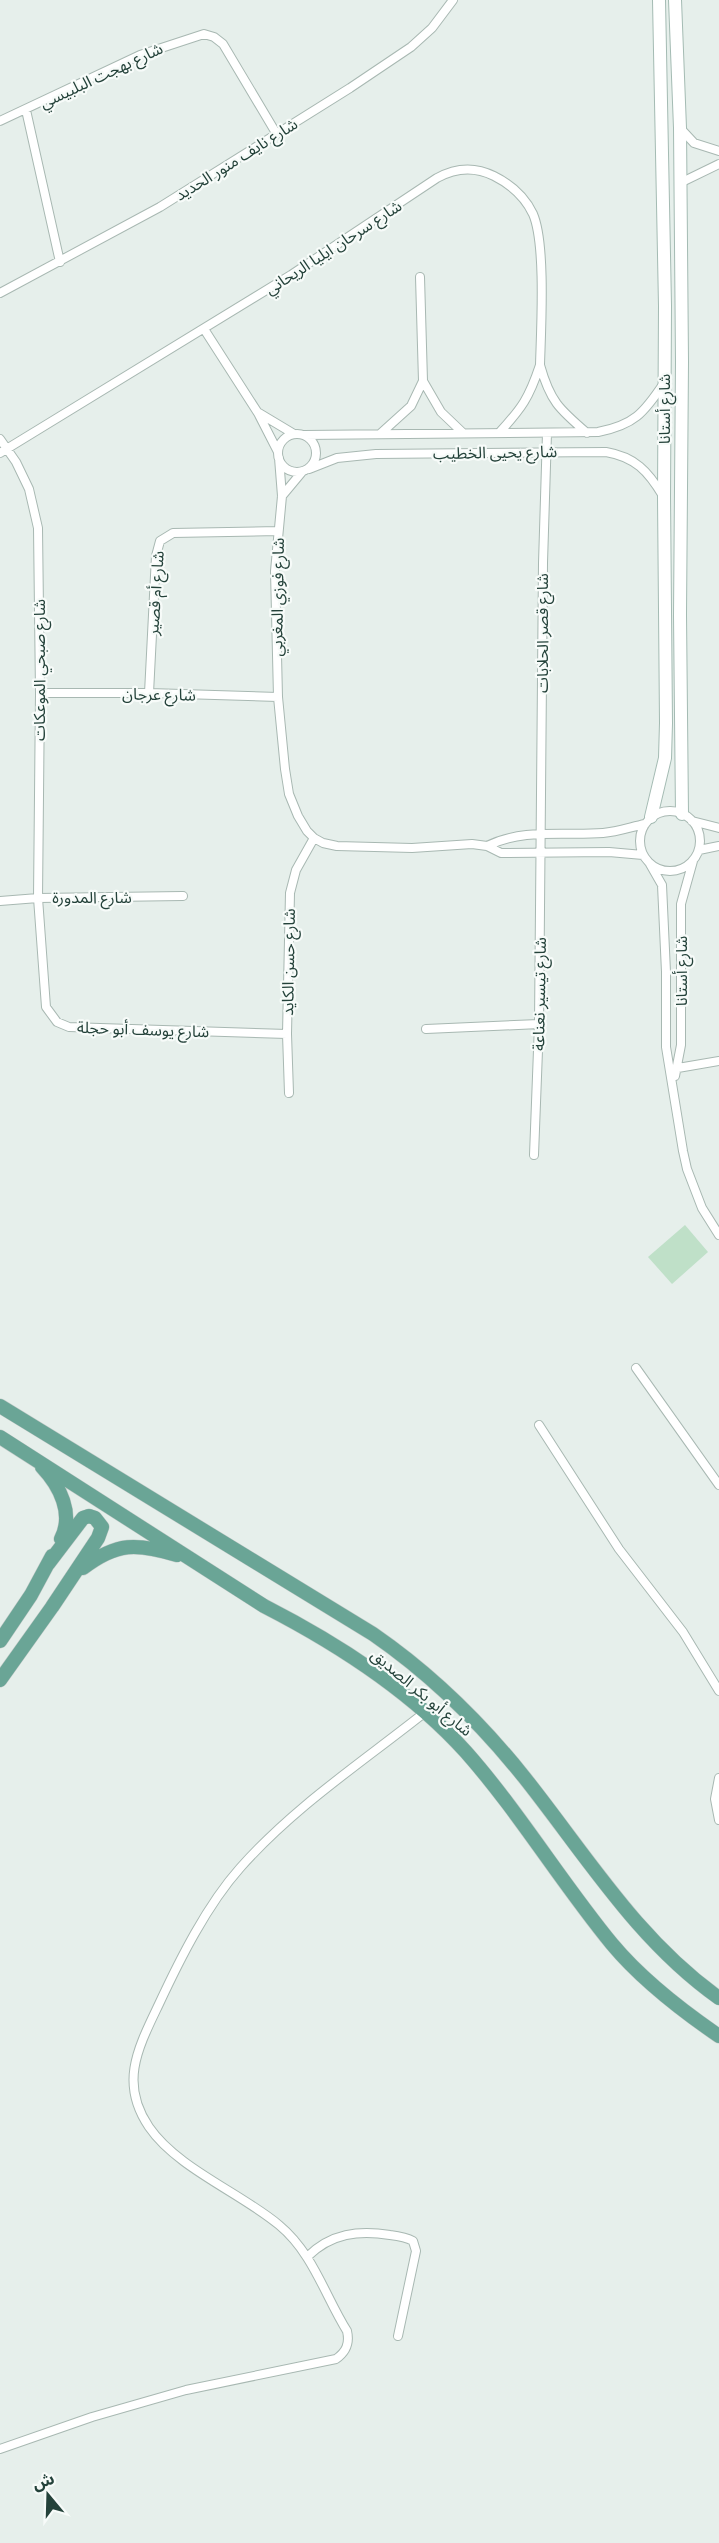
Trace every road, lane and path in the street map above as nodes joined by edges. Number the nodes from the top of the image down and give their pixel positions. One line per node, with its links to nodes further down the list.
1 (453, 0): 7 (street, شارع نايف منور الحديد)
2 (659, 0): 17 (street, شارع أستانا)
3 (675, 0): 6 (street, شارع أستانا)
4 (26, 110): 5 (street); 7 (street, شارع بهجت البلبيسي); 11 (street, شارع بهجت البلبيسي)
5 (0, 121)
6 (680, 128): 8 (street); 10 (street, شارع أستانا)
7 (276, 133): 11 (street, شارع نايف منور الحديد)
8 (719, 151)
9 (719, 164): 10 (street)
10 (680, 183): 37 (street, شارع أستانا)
11 (60, 262): 13 (street, شارع نايف منور الحديد)
12 (420, 277): 16 (street, شارع يحيى الخطيب)
13 (0, 292)
14 (204, 328): 15 (street, شارع سرحان ايليا الريحاني); 18 (street, شارع فوزي المغربي); 27 (street, شارع سرحان ايليا الريحاني)
15 (540, 365): 20 (street, شارع سرحان ايليا الريحاني); 22 (street, شارع سرحان ايليا الريحاني)
16 (423, 381): 19 (street, شارع يحيى الخطيب); 23 (street, شارع يحيى الخطيب)
17 (664, 383): 22 (street, شارع يحيى الخطيب); 32 (street, شارع أستانا)
18 (258, 413): 24 (street, شارع فوزي المغربي); 29 (street, شارع فوزي المغربي)
19 (462, 432): 20 (street, شارع يحيى الخطيب); 23 (street, شارع يحيى الخطيب)
20 (499, 433): 21 (street, شارع يحيى الخطيب)
21 (547, 433): 22 (street, شارع يحيى الخطيب); 28 (street, شارع قصر الحلابات)
22 (587, 433)
23 (380, 434): 25 (street, شارع يحيى الخطيب)
24 (294, 435): 25 (street); 29 (street)
25 (304, 435): 30 (street)
26 (0, 439): 27 (street, شارع صبحي الموعكات)
27 (4, 451): 34 (street, شارع صبحي الموعكات)
28 (546, 452): 30 (street, شارع يحيى الخطيب); 32 (street, شارع يحيى الخطيب); 40 (street, شارع قصر الحلابات)
29 (278, 455): 30 (street); 31 (street, شارع فوزي المغربي)
30 (305, 470): 31 (street)
31 (282, 496): 33 (street, شارع فوزي المغربي)
32 (664, 497): 38 (street, شارع أستانا)
33 (278, 531): 35 (street, شارع أم قصير); 36 (street, شارع فوزي المغربي)
34 (40, 693): 35 (street, شارع عرجان); 50 (street, شارع صبحي الموعكات)
35 (149, 693): 36 (street, شارع عرجان)
36 (278, 697): 41 (street)
37 (687, 817): 38 (street); 39 (street); 44 (street)
38 (648, 821): 40 (street); 46 (street)
39 (719, 828)
40 (541, 833): 42 (street); 45 (street, شارع تيسير نعناعة)
41 (314, 838): 42 (street); 54 (street, شارع حسن الكايد)
42 (487, 846): 45 (street)
43 (719, 846): 44 (street)
44 (699, 850): 47 (street)
45 (540, 854): 46 (street); 52 (street, شارع تيسير نعناعة)
46 (643, 855): 48 (street)
47 (693, 861): 48 (street); 56 (street, شارع أستانا)
48 (650, 864): 56 (street, شارع أستانا)
49 (183, 896): 50 (street, شارع المدورة)
50 (38, 898): 51 (street, شارع المدورة); 54 (street, شارع يوسف أبو حجلة)
51 (0, 901)
52 (539, 1024): 53 (street); 58 (street, شارع تيسير نعناعة)
53 (426, 1029)
54 (287, 1034): 57 (street, شارع حسن الكايد)
55 (719, 1061): 56 (street)
56 (674, 1069): 59 (street, شارع أستانا)
57 (289, 1092)
58 (534, 1155)
59 (719, 1235)
60 (636, 1368): 65 (street)
61 (0, 1406): 75 (main road, شارع أبو بكر الصديق)
62 (539, 1425): 71 (street)
63 (0, 1437): 64 (main road, شارع أبو بكر الصديق)
64 (30, 1455): 66 (main road, شارع أبو بكر الصديق); 67 (main road)
65 (719, 1485)
66 (190, 1559): 68 (main road); 72 (main road, شارع أبو بكر الصديق)
67 (48, 1564): 68 (main road); 69 (main road)
68 (72, 1576): 70 (main road)
69 (0, 1641)
70 (0, 1680)
71 (719, 1691)
72 (424, 1713): 76 (main road, شارع أبو بكر الصديق); 77 (street)
73 (719, 1778): 74 (street)
74 (719, 1820)
75 (719, 1998)
76 (719, 2036)
77 (307, 2257): 78 (street); 79 (street)
78 (398, 2336)
79 (0, 2449)

